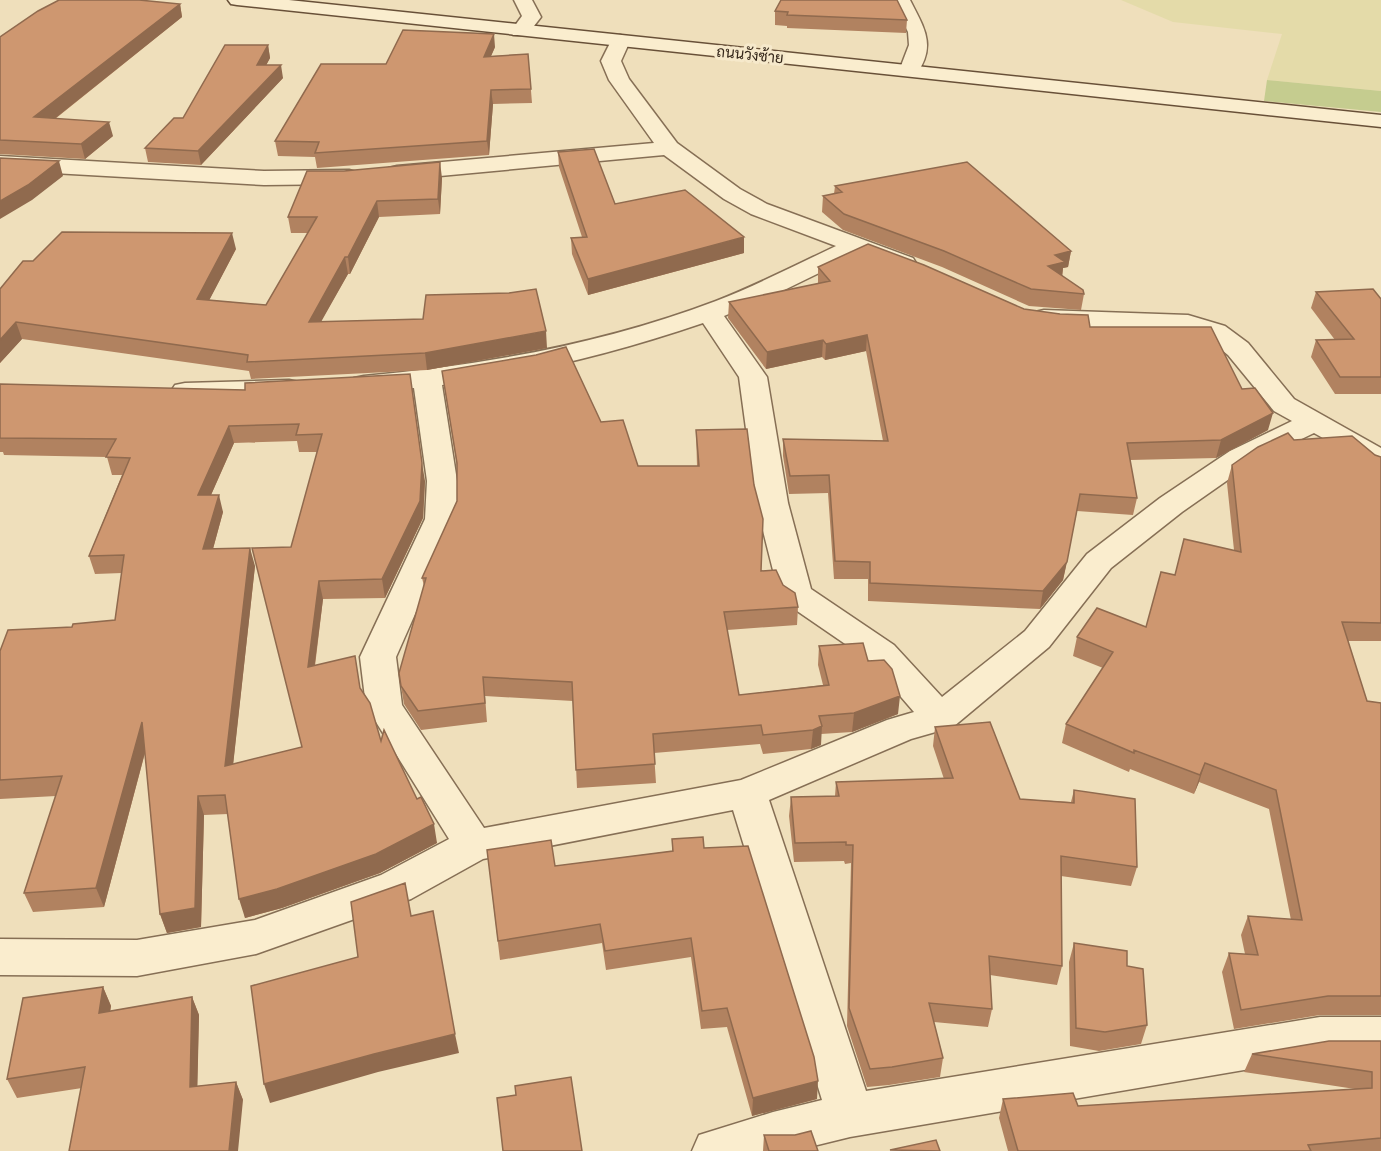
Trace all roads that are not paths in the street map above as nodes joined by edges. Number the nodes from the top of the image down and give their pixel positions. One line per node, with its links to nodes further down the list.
1 (237, 0): 4 (street, ถนนวังซ้าย)
2 (523, 0): 4 (street)
3 (901, 0): 6 (street)
4 (520, 31): 5 (street, ถนนวังซ้าย)
5 (620, 41): 6 (street, ถนนวังซ้าย); 8 (street)
6 (909, 71): 7 (street, ถนนวังซ้าย)
7 (1381, 121)
8 (669, 148): 9 (street); 10 (street)
9 (0, 163)
10 (858, 245): 11 (street); 12 (street)
11 (922, 270)
12 (709, 313): 14 (street); 18 (street)
13 (1022, 315): 16 (street)
14 (427, 380): 15 (street); 20 (street)
15 (164, 390)
16 (1314, 422): 17 (street); 18 (street)
17 (1381, 465)
18 (940, 718): 19 (street)
19 (747, 793): 20 (street); 23 (street)
20 (474, 845): 21 (street)
21 (0, 957)
22 (1381, 1037): 23 (street)
23 (850, 1115): 24 (street)
24 (716, 1151)

